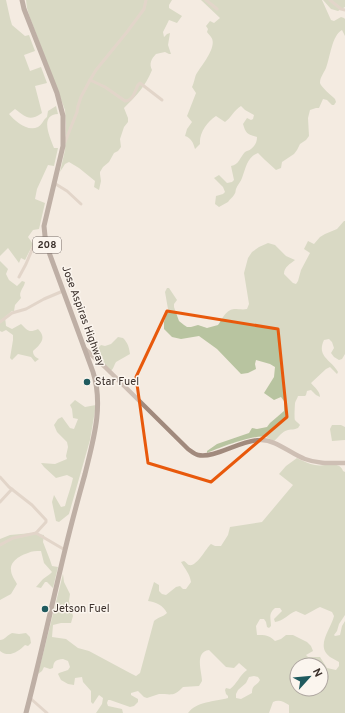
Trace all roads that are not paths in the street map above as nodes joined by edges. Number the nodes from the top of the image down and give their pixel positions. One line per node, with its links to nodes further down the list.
1 (22, 0): 9 (main road, Jose Aspiras Highway / 208)
2 (146, 0): 7 (street)
3 (206, 0): 5 (street)
4 (330, 0): 6 (street)
5 (217, 9)
6 (345, 10)
7 (90, 80): 8 (street); 9 (street)
8 (162, 100)
9 (63, 146): 10 (main road, Jose Aspiras Highway / 208)
10 (54, 183): 11 (street); 12 (main road, Jose Aspiras Highway / 208)
11 (81, 204)
12 (45, 236): 13 (street); 14 (main road, Jose Aspiras Highway / 208)
13 (19, 277)
14 (64, 292): 15 (street); 16 (main road, Jose Aspiras Highway / 208)
15 (0, 322)
16 (85, 349): 17 (main road); 23 (main road, Jose Aspiras Highway / 208)
17 (345, 463)
18 (0, 477): 19 (street)
19 (12, 489): 20 (street); 21 (street)
20 (0, 502)
21 (36, 533): 22 (street); 23 (street)
22 (0, 545)
23 (65, 550): 24 (main road, Jose Aspiras Highway / 208)
24 (30, 698): 25 (main road, Jose Aspiras Highway / 208); 26 (street)
25 (26, 713)
26 (47, 713)

